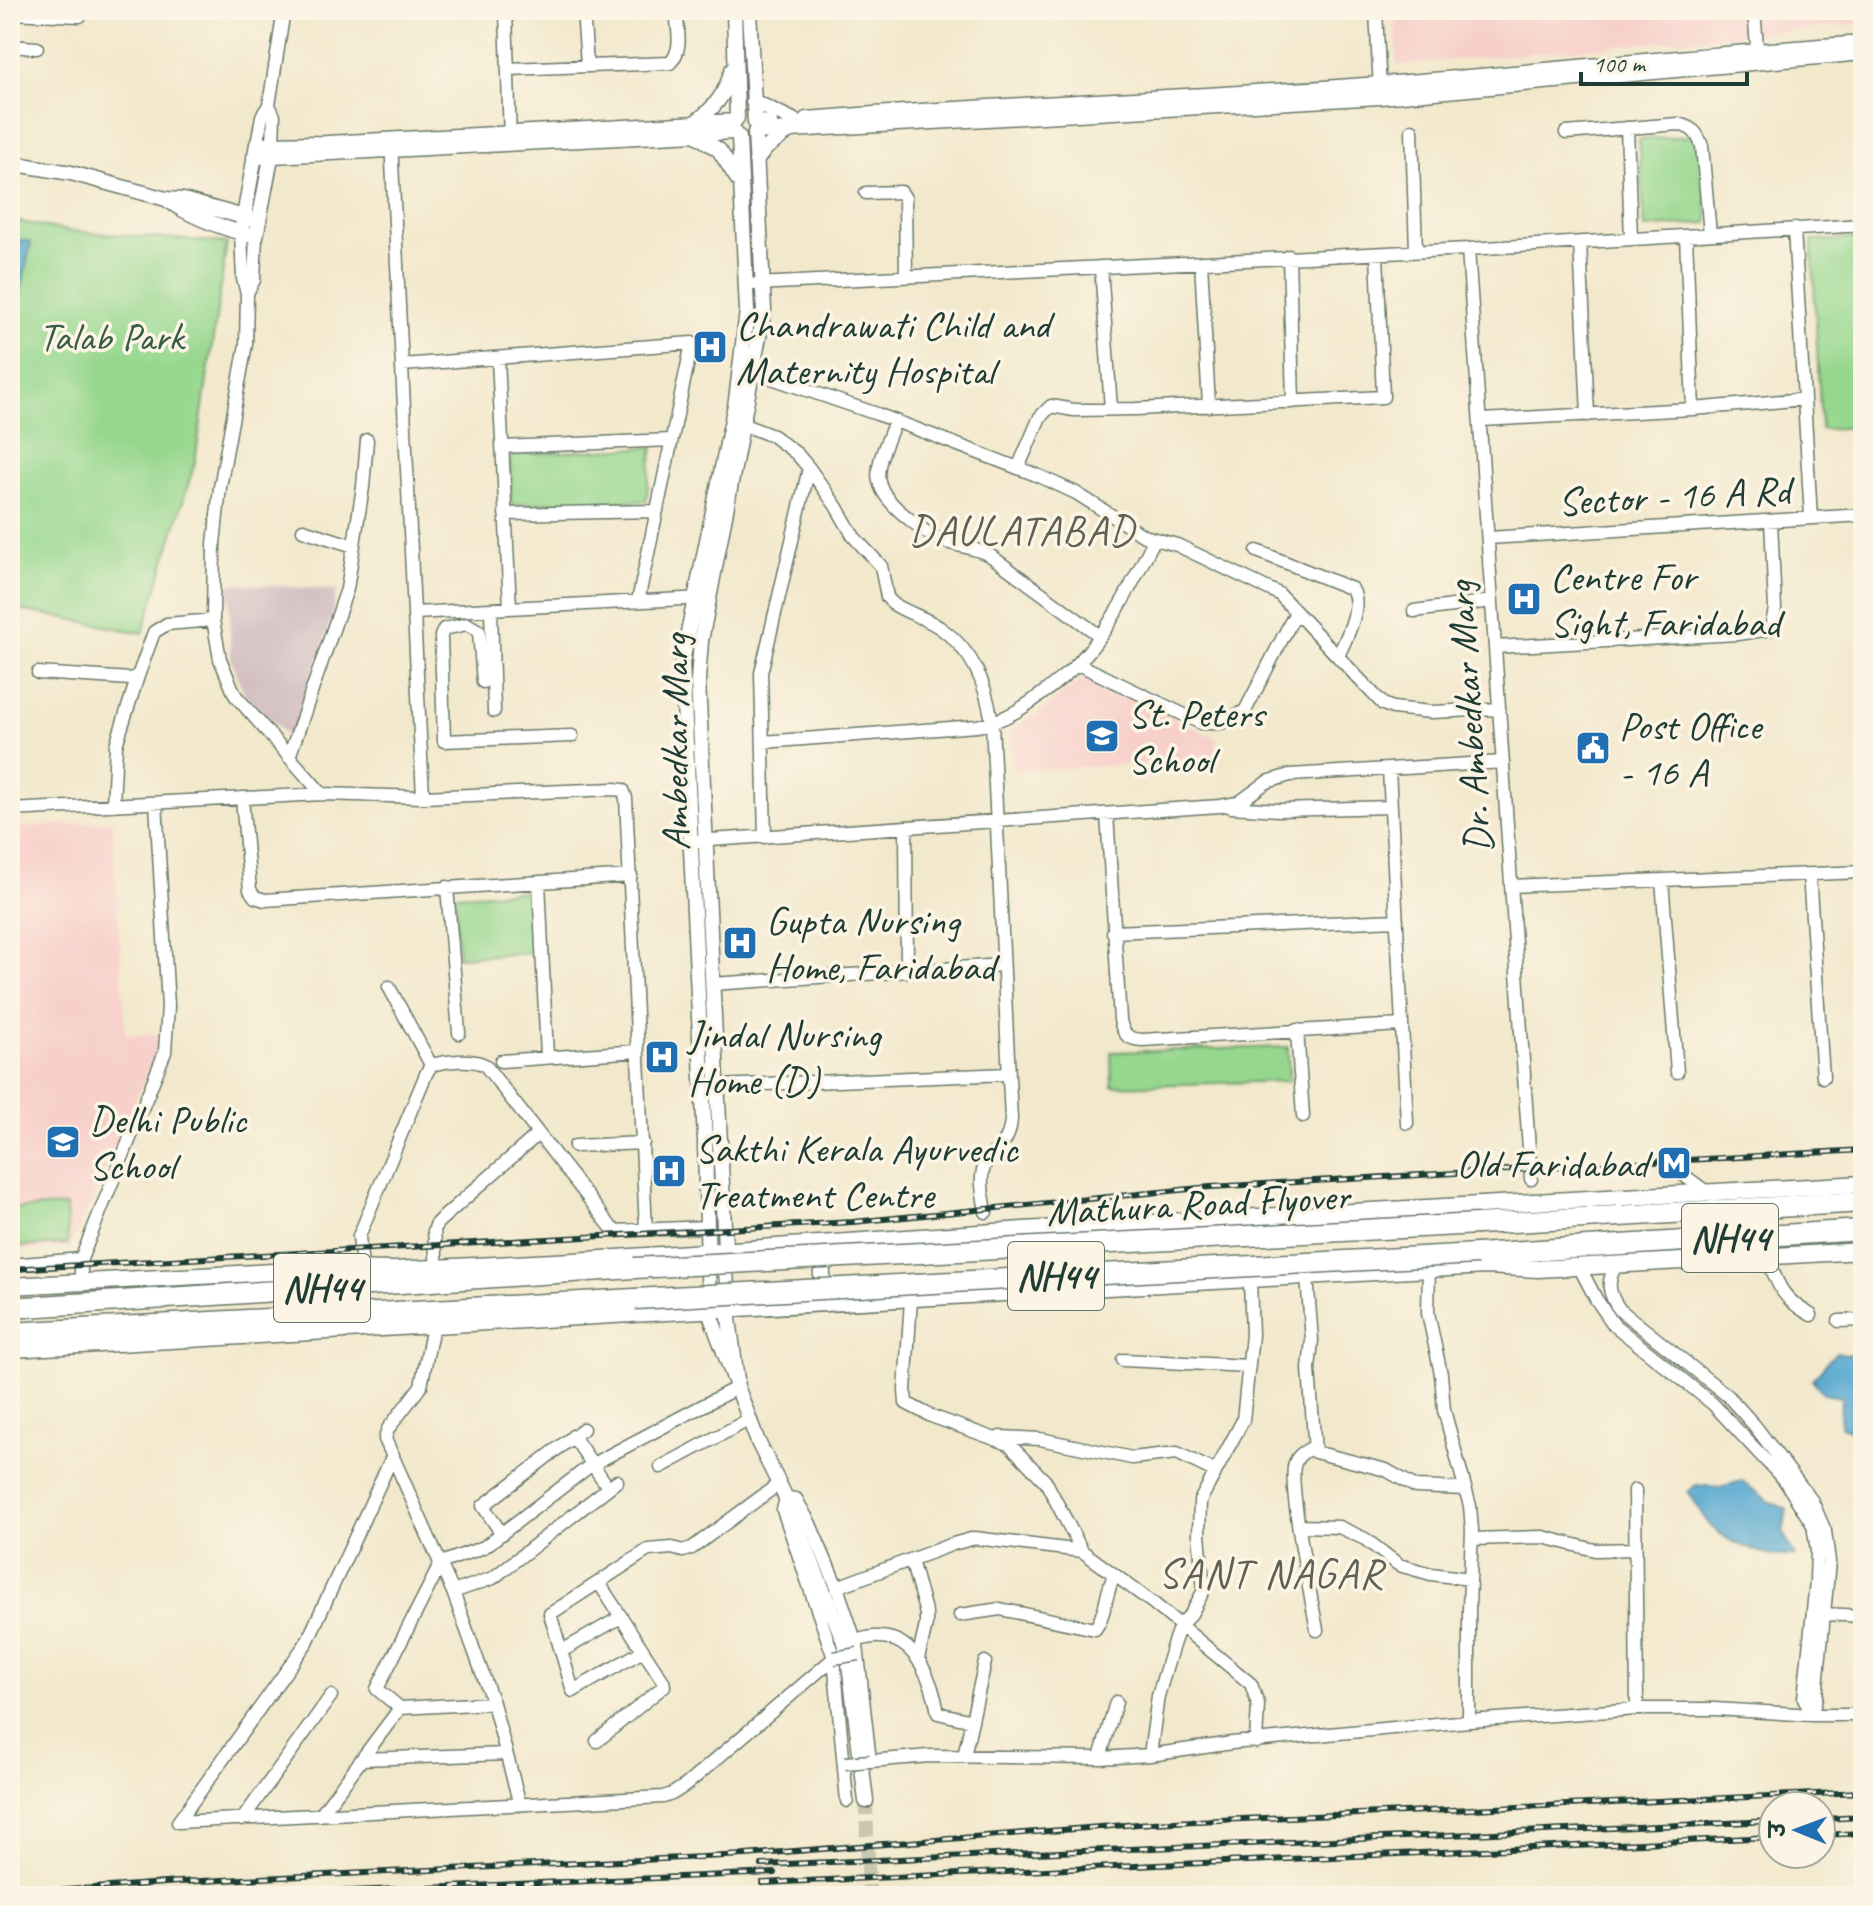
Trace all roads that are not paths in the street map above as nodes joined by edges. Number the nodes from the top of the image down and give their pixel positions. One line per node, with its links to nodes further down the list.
1 (284, 10): 21 (street)
2 (506, 10): 18 (street)
3 (583, 10): 17 (street)
4 (676, 10): 17 (street)
5 (734, 10): 14 (street, Ambedkar Marg)
6 (749, 10): 20 (street, Ambedkar Marg)
7 (1376, 10): 19 (street)
8 (1754, 10): 16 (street)
9 (10, 13): 10 (street)
10 (80, 16)
11 (1863, 43): 16 (street)
12 (10, 46): 13 (street)
13 (37, 48)
14 (736, 52): 23 (street, Ambedkar Marg); 25 (street)
15 (1863, 53): 16 (street)
16 (1758, 56): 19 (street)
17 (587, 65): 18 (street)
18 (508, 69): 29 (street)
19 (1380, 90): 22 (street)
20 (753, 101): 22 (street); 24 (street, Ambedkar Marg)
21 (269, 105): 31 (street); 32 (street)
22 (792, 125): 24 (street); 33 (street)
23 (736, 127): 24 (street); 24 (street); 25 (street); 35 (street, Ambedkar Marg)
24 (755, 127): 33 (street, Ambedkar Marg)
25 (694, 128): 29 (street); 35 (street)
26 (1627, 128): 28 (street); 42 (street); 45 (street)
27 (1412, 130): 48 (street)
28 (1566, 133)
29 (510, 138): 30 (street)
30 (391, 145): 32 (street); 58 (street)
31 (255, 150): 32 (street); 38 (street)
32 (272, 150): 38 (street)
33 (756, 161): 55 (street, Ambedkar Marg)
34 (10, 163): 37 (street)
35 (741, 188): 54 (street, Ambedkar Marg)
36 (866, 193): 53 (street)
37 (166, 199): 38 (street); 41 (street)
38 (250, 218): 41 (street); 44 (street)
39 (1863, 225): 40 (street)
40 (1794, 229): 42 (street); 60 (street)
41 (241, 233): 44 (street); 56 (street)
42 (1710, 234): 43 (street)
43 (1686, 236): 45 (street); 64 (street)
44 (256, 237): 56 (street)
45 (1631, 239): 46 (street)
46 (1580, 242): 47 (street); 65 (street)
47 (1468, 249): 48 (street); 66 (street, Dr. Ambedkar Marg)
48 (1416, 251): 49 (street)
49 (1377, 254): 50 (street); 61 (street)
50 (1289, 256): 51 (street); 61 (street)
51 (1201, 262): 52 (street); 62 (street)
52 (1101, 267): 53 (street); 63 (street)
53 (906, 277): 55 (street)
54 (745, 284): 55 (street); 84 (street, Ambedkar Marg)
55 (761, 284): 59 (street, Ambedkar Marg)
56 (247, 293): 92 (street)
57 (498, 358): 58 (street); 70 (street); 71 (street)
58 (402, 365): 91 (street)
59 (754, 372): 67 (street); 68 (street, Ambedkar Marg)
60 (1804, 399): 64 (street); 77 (street)
61 (1293, 402): 62 (street)
62 (1209, 406): 63 (street)
63 (1111, 409): 73 (street)
64 (1693, 409): 65 (street)
65 (1588, 415): 66 (street)
66 (1480, 420): 80 (street, Dr. Ambedkar Marg)
67 (895, 421): 73 (street); 93 (street)
68 (744, 425): 72 (street); 84 (street, Ambedkar Marg)
69 (367, 440): 82 (street)
70 (671, 440): 71 (street); 74 (street)
71 (502, 447): 75 (street)
72 (809, 468): 104 (street); 106 (street)
73 (1018, 468): 81 (street)
74 (657, 511): 75 (street); 85 (street)
75 (505, 514): 87 (street)
76 (1863, 515): 77 (street, Sector - 16 A Rd)
77 (1811, 518): 78 (street, Sector - 16 A Rd)
78 (1771, 521): 80 (street, Sector - 16 A Rd); 94 (street)
79 (303, 530): 82 (street)
80 (1488, 538): 86 (street, Dr. Ambedkar Marg)
81 (1154, 540): 90 (street); 93 (street)
82 (354, 546): 107 (street)
83 (1257, 551): 95 (street)
84 (702, 598): 85 (street); 122 (street, Ambedkar Marg)
85 (638, 601): 87 (street)
86 (1492, 601): 89 (street); 94 (street, Dr. Ambedkar Marg)
87 (510, 608): 88 (street)
88 (491, 609): 91 (street); 103 (street)
89 (1414, 611)
90 (1296, 612): 95 (street); 96 (street)
91 (414, 613): 98 (street)
92 (213, 620): 100 (street); 107 (street)
93 (1100, 636): 96 (street)
94 (1495, 647): 102 (street, Dr. Ambedkar Marg)
95 (1338, 656): 102 (street)
96 (1078, 664): 104 (street)
97 (442, 667): 98 (street); 101 (street); 105 (street)
98 (417, 669): 111 (street)
99 (38, 673): 100 (street)
100 (138, 676): 114 (street)
101 (483, 682)
102 (1499, 709): 108 (street, Dr. Ambedkar Marg)
103 (494, 711)
104 (992, 723): 106 (street); 119 (street)
105 (572, 736)
106 (763, 742): 121 (street)
107 (289, 757): 110 (street)
108 (1503, 762): 109 (street); 128 (street, Dr. Ambedkar Marg)
109 (1389, 769): 115 (street); 116 (street)
110 (322, 794): 111 (street); 112 (street)
111 (423, 797): 125 (street)
112 (242, 798): 113 (street); 129 (street)
113 (156, 803): 114 (street); 168 (street)
114 (113, 805): 117 (street)
115 (1220, 806): 116 (street); 118 (street)
116 (1391, 807): 130 (street)
117 (10, 810)
118 (1107, 814): 119 (street); 131 (street)
119 (996, 821): 120 (street); 132 (street)
120 (906, 827): 121 (street); 133 (street)
121 (765, 837): 122 (street)
122 (697, 841): 134 (street, Ambedkar Marg); 158 (street, Ambedkar Marg)
123 (1863, 872): 124 (street)
124 (1809, 874): 126 (street); 145 (street)
125 (631, 876): 127 (street); 139 (street)
126 (1662, 880): 128 (street); 143 (street)
127 (539, 882): 129 (street); 140 (street)
128 (1511, 886): 153 (street, Dr. Ambedkar Marg)
129 (447, 887): 138 (street)
130 (1397, 920): 131 (street); 136 (street)
131 (1113, 932): 137 (street)
132 (1003, 965): 133 (street); 144 (street)
133 (907, 971): 134 (street)
134 (712, 984): 146 (street, Ambedkar Marg)
135 (389, 987): 142 (street)
136 (1402, 1025): 137 (street); 148 (street)
137 (1297, 1030): 147 (street)
138 (459, 1033)
139 (638, 1051): 140 (street); 150 (street)
140 (547, 1057): 141 (street)
141 (501, 1061)
142 (431, 1065): 149 (street); 175 (street)
143 (1677, 1072)
144 (1008, 1074): 146 (street); 157 (street)
145 (1823, 1077)
146 (717, 1086): 164 (street, Ambedkar Marg)
147 (1303, 1116)
148 (1407, 1123)
149 (538, 1134): 159 (street); 174 (street)
150 (643, 1143): 151 (street); 159 (street)
151 (575, 1146)
152 (1678, 1171): 155 (street)
153 (1531, 1179)
154 (1863, 1184): 155 (main road)
155 (1708, 1193): 161 (main road)
156 (1863, 1202): 183 (highway, Mathura Road Flyover / NH44, bridge)
157 (986, 1212)
158 (707, 1227): 159 (street); 163 (street, Ambedkar Marg)
159 (646, 1230)
160 (1863, 1230): 162 (highway, NH44)
161 (835, 1243): 164 (main road); 182 (main road)
162 (1598, 1246): 172 (highway); 191 (highway, Mathura Road Flyover / NH44, bridge)
163 (707, 1250): 164 (main road); 166 (main road); 169 (main road); 185 (street, Ambedkar Marg)
164 (725, 1251): 184 (street, Ambedkar Marg)
165 (1863, 1251): 167 (main road)
166 (643, 1256): 169 (main road); 186 (main road)
167 (1767, 1256): 170 (main road); 187 (street)
168 (81, 1259): 171 (street); 179 (street)
169 (573, 1261): 174 (main road)
170 (1617, 1264): 173 (main road); 219 (street)
171 (10, 1265)
172 (1498, 1266): 173 (main road); 176 (main road)
173 (1579, 1266): 236 (street)
174 (437, 1268): 175 (main road)
175 (362, 1269): 179 (main road)
176 (1429, 1269): 177 (main road); 204 (street)
177 (1307, 1277): 178 (main road); 198 (street)
178 (1250, 1280): 181 (main road); 194 (street)
179 (81, 1282): 180 (main road)
180 (10, 1286)
181 (911, 1300): 182 (main road); 197 (street)
182 (837, 1304): 184 (main road)
183 (10, 1308)
184 (728, 1311): 185 (main road); 195 (street, Ambedkar Marg)
185 (709, 1312): 186 (main road); 195 (street)
186 (645, 1315): 190 (main road)
187 (1811, 1315)
188 (1863, 1320): 189 (street)
189 (1839, 1321)
190 (433, 1326): 192 (main road); 199 (street)
191 (10, 1333)
192 (10, 1349)
193 (1123, 1360): 194 (street)
194 (1249, 1366): 202 (street)
195 (738, 1384): 196 (street); 200 (street)
196 (750, 1419): 201 (street); 203 (street)
197 (996, 1437): 202 (street); 211 (street)
198 (1313, 1447): 204 (street); 207 (street)
199 (393, 1455): 213 (street); 253 (street)
200 (591, 1465): 208 (street); 208 (street); 218 (street)
201 (661, 1467)
202 (1214, 1471): 223 (street)
203 (780, 1483): 206 (street); 216 (street)
204 (1465, 1489): 209 (street)
205 (1635, 1490): 210 (street)
206 (786, 1498): 217 (street); 228 (street); 250 (street)
207 (1300, 1526): 215 (street); 224 (street)
208 (502, 1534): 213 (street)
209 (1472, 1539): 210 (street); 215 (street)
210 (1635, 1549): 235 (street)
211 (1082, 1551): 212 (street); 214 (street)
212 (911, 1560): 217 (street); 229 (street)
213 (441, 1563): 218 (street); 234 (street)
214 (1114, 1575): 220 (street); 223 (street)
215 (1470, 1579): 239 (street)
216 (599, 1583): 222 (street); 226 (street)
217 (837, 1587): 225 (street)
218 (453, 1592): 233 (street)
219 (1823, 1614): 221 (street); 236 (street)
220 (960, 1615)
221 (1863, 1616)
222 (621, 1617): 226 (street); 227 (street)
223 (1180, 1625): 241 (street); 243 (street)
224 (1317, 1630)
225 (856, 1647): 228 (street, bridge); 229 (street); 247 (street)
226 (562, 1651): 227 (street)
227 (643, 1651): 240 (street)
228 (834, 1658): 248 (street); 251 (street)
229 (918, 1659): 238 (street)
230 (985, 1662): 238 (street)
231 (331, 1696): 253 (street)
232 (1116, 1702): 245 (street)
233 (493, 1703): 234 (street); 242 (street)
234 (400, 1708): 246 (street)
235 (1637, 1709): 236 (street); 239 (street)
236 (1812, 1715): 237 (street)
237 (1863, 1715)
238 (972, 1721): 244 (street)
239 (1469, 1721): 241 (street)
240 (597, 1741)
241 (1256, 1742): 243 (street)
242 (506, 1754): 246 (street); 251 (street)
243 (1150, 1755): 245 (street)
244 (964, 1756): 245 (street); 247 (street)
245 (1100, 1758)
246 (362, 1759): 252 (street)
247 (870, 1761): 248 (street, bridge)
248 (845, 1763): 249 (street)
249 (847, 1801)
250 (866, 1801)
251 (520, 1805): 252 (street)
252 (320, 1815): 253 (street)
253 (242, 1820)

